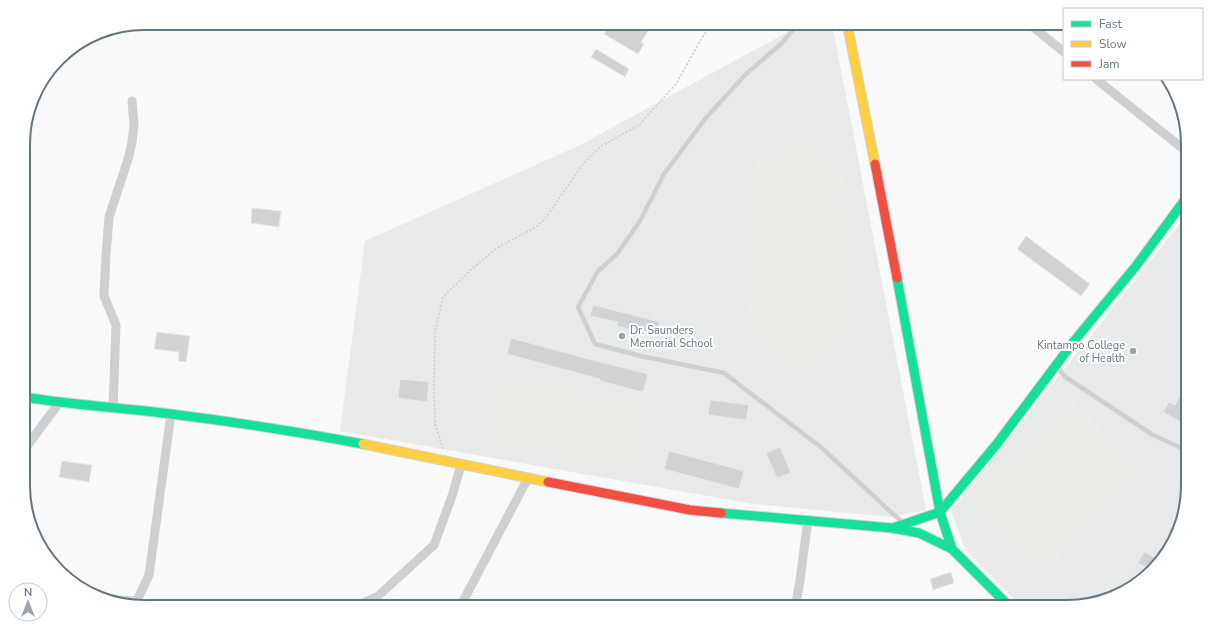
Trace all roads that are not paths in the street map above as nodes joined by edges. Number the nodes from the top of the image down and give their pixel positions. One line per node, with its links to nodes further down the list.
1 (793, 30): 20 (lane)
2 (847, 30): 18 (street)
3 (1037, 30): 4 (street)
4 (1063, 51)
5 (1107, 83): 7 (street)
6 (132, 101): 12 (street)
7 (1181, 147)
8 (1181, 205): 9 (street)
9 (1056, 365): 15 (lane); 18 (street)
10 (30, 398): 11 (street)
11 (59, 403): 12 (street); 14 (street)
12 (113, 408): 13 (street)
13 (172, 414): 16 (street); 23 (street)
14 (30, 442)
15 (1181, 448)
16 (461, 465): 17 (street); 24 (street)
17 (528, 478): 19 (street); 25 (street)
18 (940, 512): 20 (street); 22 (street)
19 (808, 520): 21 (street); 26 (street)
20 (905, 524): 21 (street)
21 (892, 528): 22 (street)
22 (952, 549): 27 (street)
23 (138, 600)
24 (370, 600)
25 (464, 600)
26 (796, 600)
27 (1000, 600)

